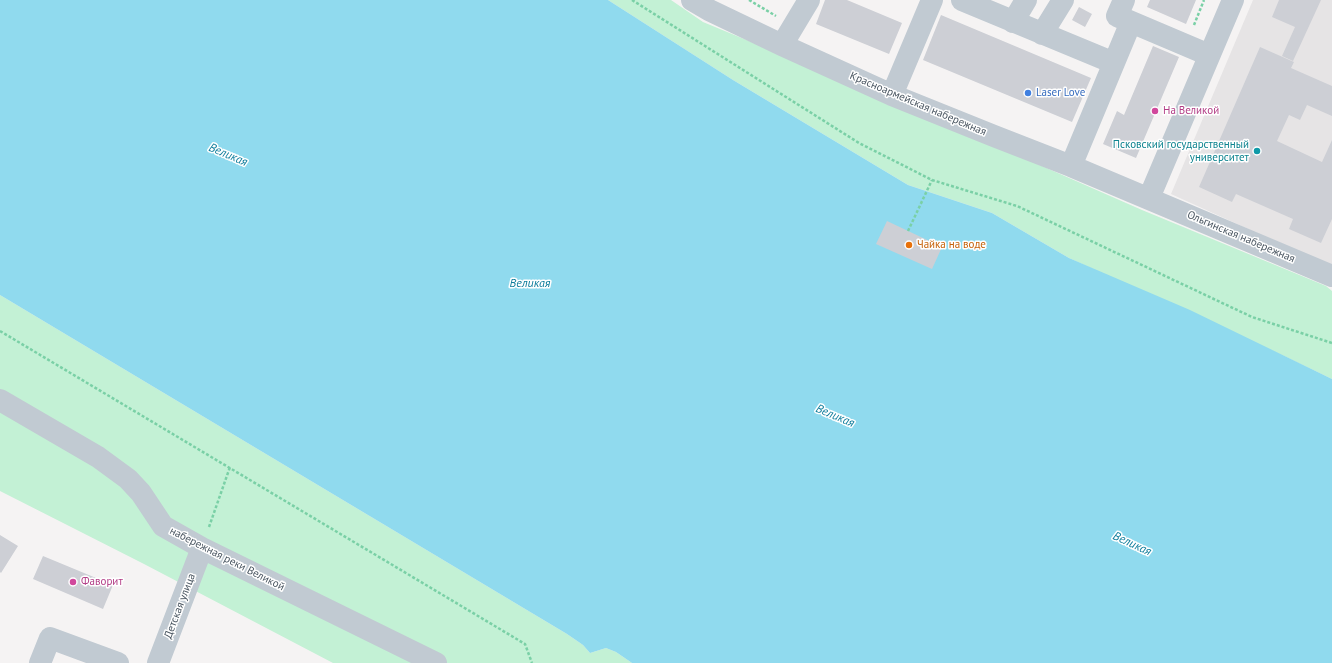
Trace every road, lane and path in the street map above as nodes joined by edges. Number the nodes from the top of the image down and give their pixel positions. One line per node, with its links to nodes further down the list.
1 (632, 0): 22 (path)
2 (692, 0): 16 (street, Красноармейская набережная)
3 (749, 0): 14 (path)
4 (809, 0): 14 (street)
5 (932, 0): 20 (street)
6 (962, 0): 12 (street)
7 (1026, 0): 12 (street)
8 (1064, 0): 15 (street)
9 (1124, 0): 13 (street)
10 (1204, 0): 17 (path)
11 (1233, 0): 18 (street)
12 (1014, 22): 15 (street)
13 (1131, 22): 17 (street); 19 (street)
14 (793, 27): 16 (street)
15 (1042, 34): 19 (street)
16 (782, 45): 20 (street, Красноармейская набережная)
17 (1186, 45): 18 (street)
18 (1209, 55): 23 (street)
19 (1114, 63): 21 (street)
20 (892, 95): 21 (street, Красноармейская набережная)
21 (1070, 166): 23 (street, Красноармейская набережная)
22 (932, 180): 24 (path); 27 (path)
23 (1149, 198): 25 (street, Ольгинская набережная)
24 (908, 231)
25 (1331, 275)
26 (0, 331): 29 (path)
27 (1332, 343)
28 (0, 400): 30 (street, набережная реки Великой)
29 (230, 467): 30 (path); 35 (path)
30 (202, 548): 33 (street, Детская улица); 34 (street, набережная реки Великой)
31 (40, 663): 32 (street)
32 (118, 663)
33 (158, 663)
34 (436, 663)
35 (532, 663)

